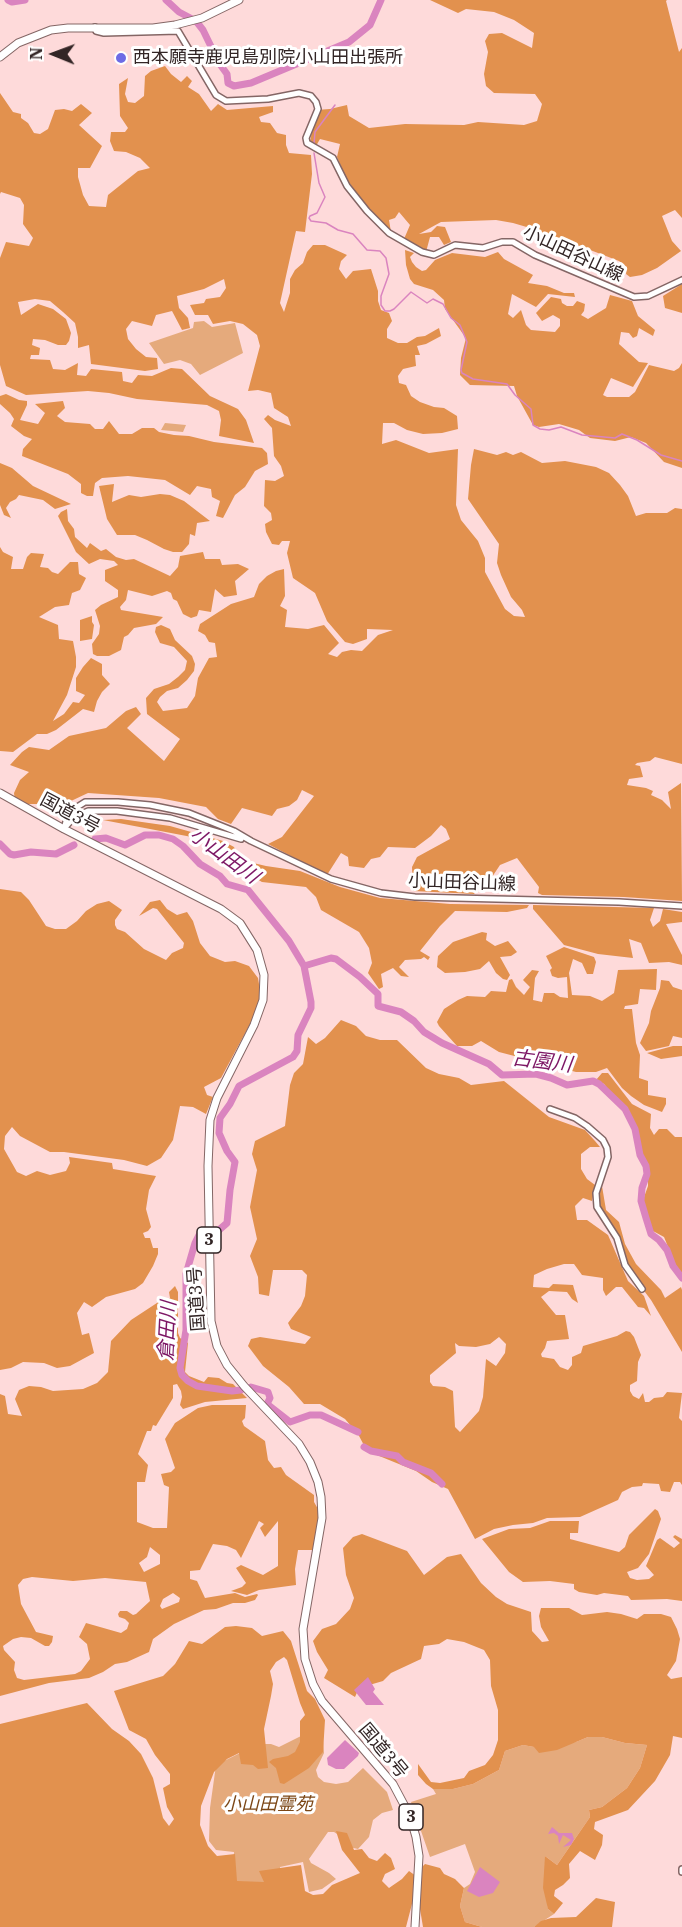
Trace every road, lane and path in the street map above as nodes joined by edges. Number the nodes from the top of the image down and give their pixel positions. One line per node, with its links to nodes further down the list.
1 (239, 0): 2 (highway)
2 (95, 27): 3 (highway); 4 (main road, 小山田谷山線)
3 (0, 57)
4 (682, 280)
5 (0, 793): 6 (highway, 国道3号 / 3)
6 (64, 829): 7 (main road, 小山田谷山線); 7 (main road, 小山田谷山線); 11 (highway, 国道3号 / 3)
7 (251, 842): 8 (main road, 小山田谷山線)
8 (682, 906)
9 (550, 1109): 10 (main road)
10 (642, 1290)
11 (415, 1927)

